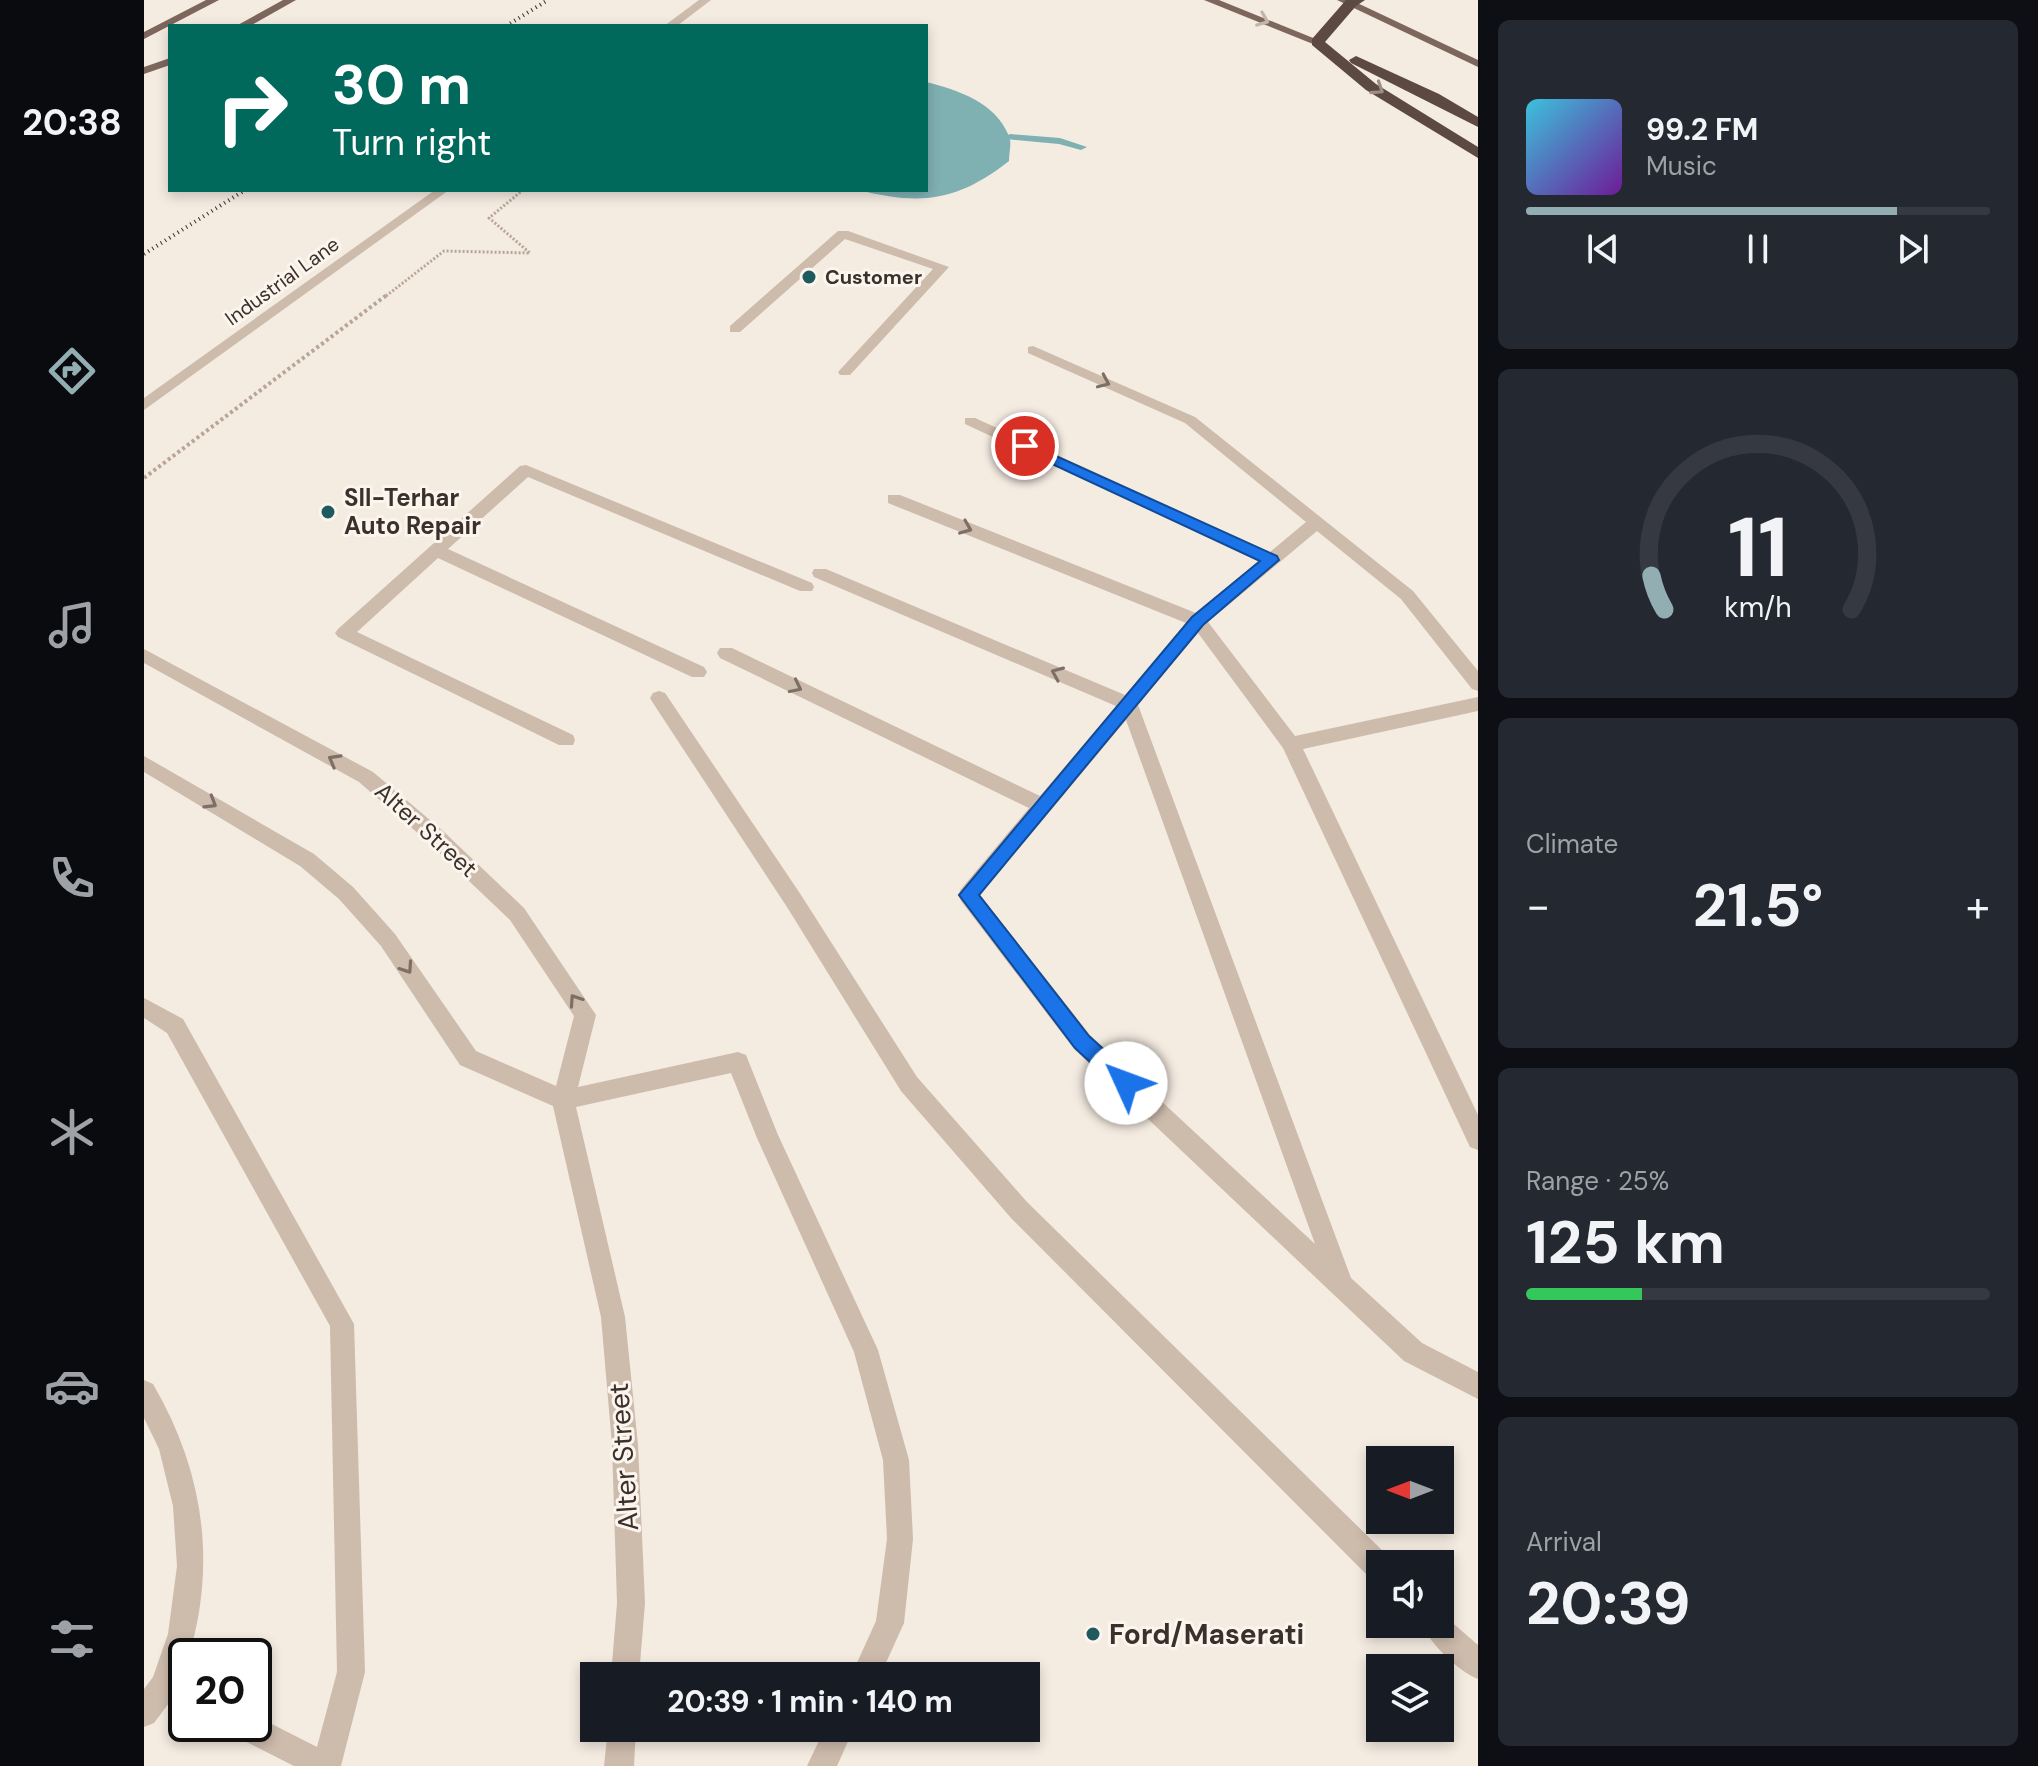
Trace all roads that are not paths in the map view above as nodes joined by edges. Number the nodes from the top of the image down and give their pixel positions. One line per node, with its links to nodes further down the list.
1 (214, 0): 8 (main road)
2 (291, 0): 6 (main road)
3 (706, 0): 7 (street)
4 (1209, 0): 9 (main road, one-way to 9)
5 (1351, 1): 9 (highway); 11 (main road)
6 (246, 24)
7 (673, 24)
8 (144, 36)
9 (1317, 42): 13 (highway); 14 (highway, one-way to 14)
10 (168, 62): 12 (main road)
11 (1478, 64)
12 (144, 71)
13 (1478, 123)
14 (1478, 153)
15 (440, 192): 19 (street, Industrial Lane)
16 (735, 329): 18 (street)
17 (1033, 350): 22 (street, one-way to 22)
18 (845, 372)
19 (144, 405)
20 (970, 421): 24 (street)
21 (894, 499): 27 (street, one-way to 27)
22 (1317, 522): 24 (street); 31 (street)
23 (436, 550): 26 (street); 30 (street); 35 (street)
24 (1272, 560): 27 (street)
25 (820, 573): 33 (street, one-way to 25)
26 (806, 587)
27 (1198, 621): 33 (street); 36 (street)
28 (726, 653): 38 (street, one-way to 38)
29 (144, 655): 40 (street, Alter Street, one-way to 29)
30 (698, 672)
31 (1478, 684)
32 (659, 698): 45 (street)
33 (1129, 704): 38 (street); 42 (street)
34 (1478, 704): 36 (street)
35 (566, 740)
36 (1291, 744): 41 (street)
37 (144, 763): 40 (street, one-way to 40)
38 (1043, 806): 42 (street)
39 (144, 1007): 56 (street)
40 (563, 1100): 48 (street, Alter Street); 49 (street)
41 (1478, 1139)
42 (1343, 1288): 43 (street)
43 (1478, 1386)
44 (144, 1393): 46 (street)
45 (1366, 1554)
46 (182, 1638)
47 (1450, 1638): 50 (street)
48 (626, 1662)
49 (872, 1662)
50 (1478, 1665)
51 (168, 1696): 52 (street)
52 (144, 1713)
53 (272, 1740): 56 (street)
54 (621, 1742): 57 (street)
55 (833, 1742): 58 (street)
56 (325, 1766)
57 (619, 1766)
58 (822, 1766)

